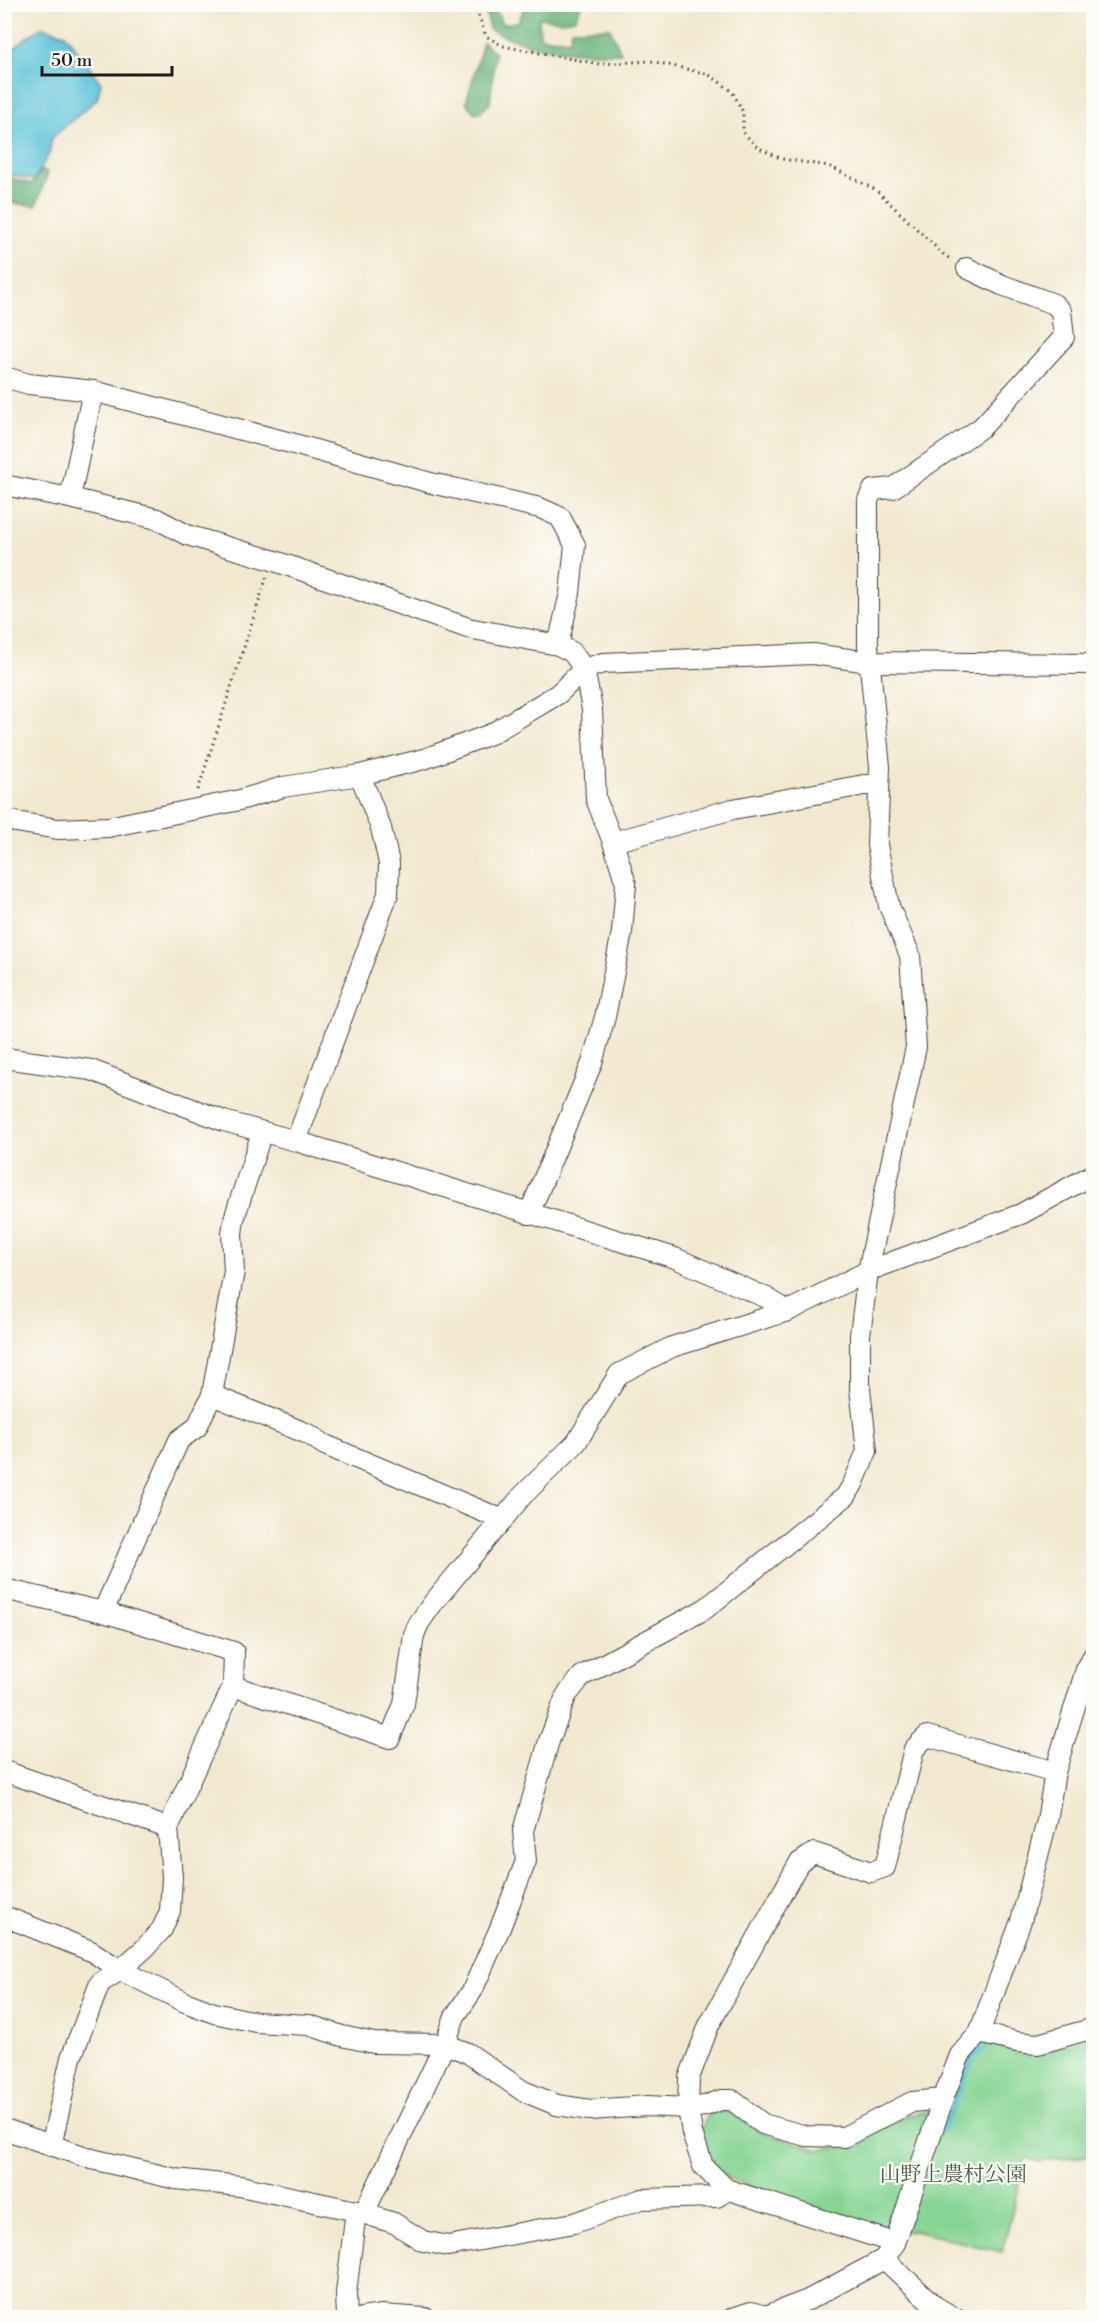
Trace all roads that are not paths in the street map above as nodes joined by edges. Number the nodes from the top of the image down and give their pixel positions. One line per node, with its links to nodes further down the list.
1 (967, 268): 7 (street)
2 (4, 376): 3 (street)
3 (93, 391): 5 (street); 6 (street)
4 (4, 485): 5 (street)
5 (70, 498): 6 (street)
6 (558, 645): 9 (street)
7 (869, 663): 8 (street); 9 (street); 11 (street)
8 (1094, 664)
9 (584, 669): 10 (street); 13 (street)
10 (360, 775): 12 (street); 16 (street)
11 (879, 785): 13 (street); 19 (street)
12 (4, 820)
13 (614, 843): 18 (street)
14 (4, 1058): 15 (street)
15 (262, 1132): 16 (street); 21 (street)
16 (296, 1141): 18 (street)
17 (1094, 1174): 19 (street)
18 (529, 1214): 20 (street)
19 (868, 1270): 20 (street); 34 (street)
20 (788, 1311): 22 (street)
21 (212, 1395): 22 (street); 24 (street)
22 (503, 1520): 26 (street)
23 (4, 1589): 24 (street)
24 (103, 1612): 26 (street)
25 (1094, 1655): 28 (street)
26 (233, 1686): 29 (street)
27 (4, 1771): 29 (street)
28 (1055, 1772): 33 (street); 36 (street)
29 (168, 1828): 31 (street)
30 (4, 1917): 31 (street)
31 (120, 1970): 34 (street); 38 (street)
32 (1094, 2028): 33 (street)
33 (979, 2033): 35 (street)
34 (445, 2044): 36 (street); 40 (street)
35 (943, 2099): 36 (street); 41 (street)
36 (688, 2108): 39 (street)
37 (4, 2129): 38 (street)
38 (51, 2146): 40 (street)
39 (726, 2189): 40 (street); 41 (street)
40 (360, 2212): 43 (street)
41 (890, 2251): 42 (street); 47 (street)
42 (761, 2316): 46 (street)
43 (347, 2318)
44 (362, 2318): 45 (street)
45 (425, 2318)
46 (733, 2318)
47 (955, 2318)

